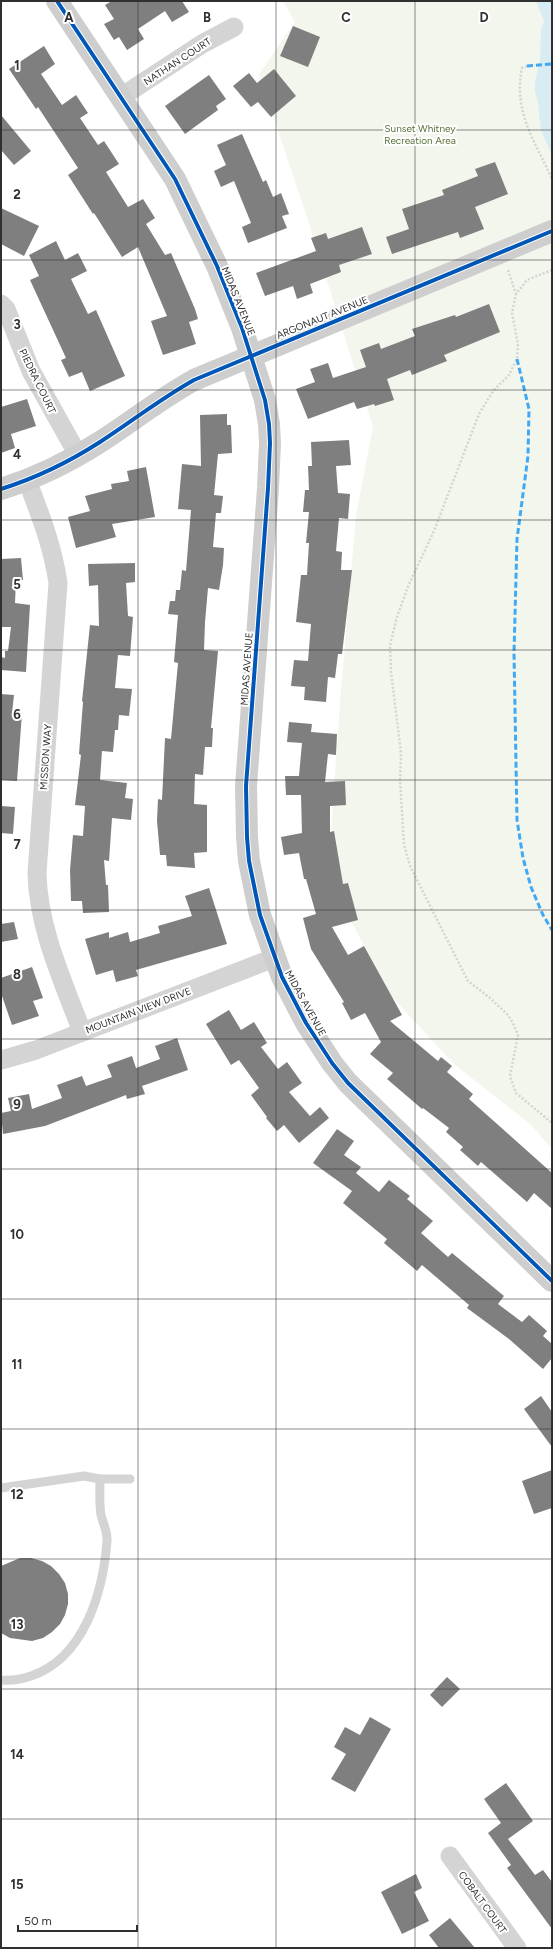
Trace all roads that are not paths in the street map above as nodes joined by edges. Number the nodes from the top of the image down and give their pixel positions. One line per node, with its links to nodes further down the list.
1 (57, 1): 3 (street, MIDAS AVENUE)
2 (234, 27): 3 (street, NATHAN COURT)
3 (121, 97): 6 (street, MIDAS AVENUE)
4 (552, 231): 6 (street, ARGONAUT AVENUE)
5 (1, 304): 7 (street, PIEDRA COURT)
6 (251, 356): 7 (street, ARGONAUT AVENUE); 10 (street, MIDAS AVENUE)
7 (78, 455): 8 (street, ARGONAUT AVENUE)
8 (27, 480): 9 (street, ARGONAUT AVENUE); 11 (street, MISSION WAY)
9 (1, 489)
10 (274, 958): 11 (street, MOUNTAIN VIEW DRIVE); 13 (street, MIDAS AVENUE)
11 (82, 1032): 12 (street, MOUNTAIN VIEW DRIVE)
12 (1, 1060)
13 (552, 1281)
14 (100, 1479): 15 (lane); 16 (lane); 17 (lane)
15 (130, 1479)
16 (1, 1488)
17 (1, 1680)
18 (450, 1856): 19 (street, COBALT COURT)
19 (517, 1948)

